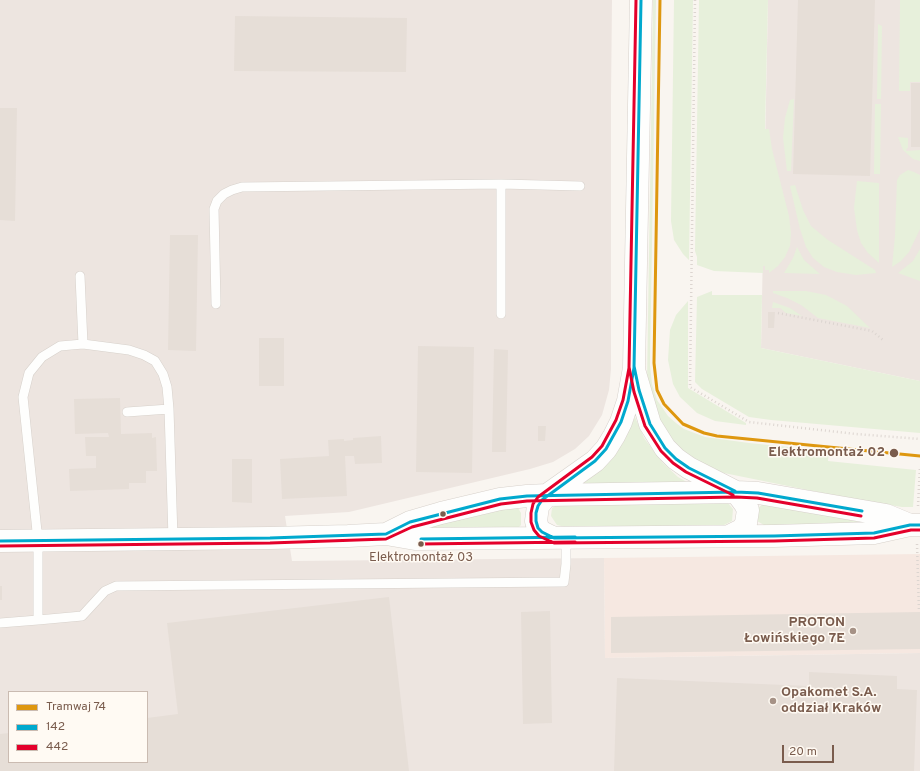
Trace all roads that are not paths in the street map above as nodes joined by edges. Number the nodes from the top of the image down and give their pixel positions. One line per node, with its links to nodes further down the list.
1 (641, 0): 8 (street)
2 (501, 184): 3 (lane); 5 (lane); 6 (lane)
3 (580, 186)
4 (80, 276): 7 (lane)
5 (216, 304)
6 (501, 314)
7 (83, 344): 9 (lane); 19 (lane)
8 (634, 368): 11 (street); 12 (street)
9 (169, 410): 10 (lane); 16 (lane)
10 (127, 412)
11 (736, 492): 12 (street); 13 (street); 15 (street)
12 (547, 495): 14 (street); 17 (street)
13 (916, 525): 15 (street)
14 (386, 534): 16 (street); 17 (street)
15 (729, 536): 17 (street)
16 (173, 538): 19 (street)
17 (560, 538): 20 (lane)
18 (0, 541): 19 (street)
19 (38, 541): 20 (lane)
20 (38, 620): 21 (lane)
21 (0, 623)

